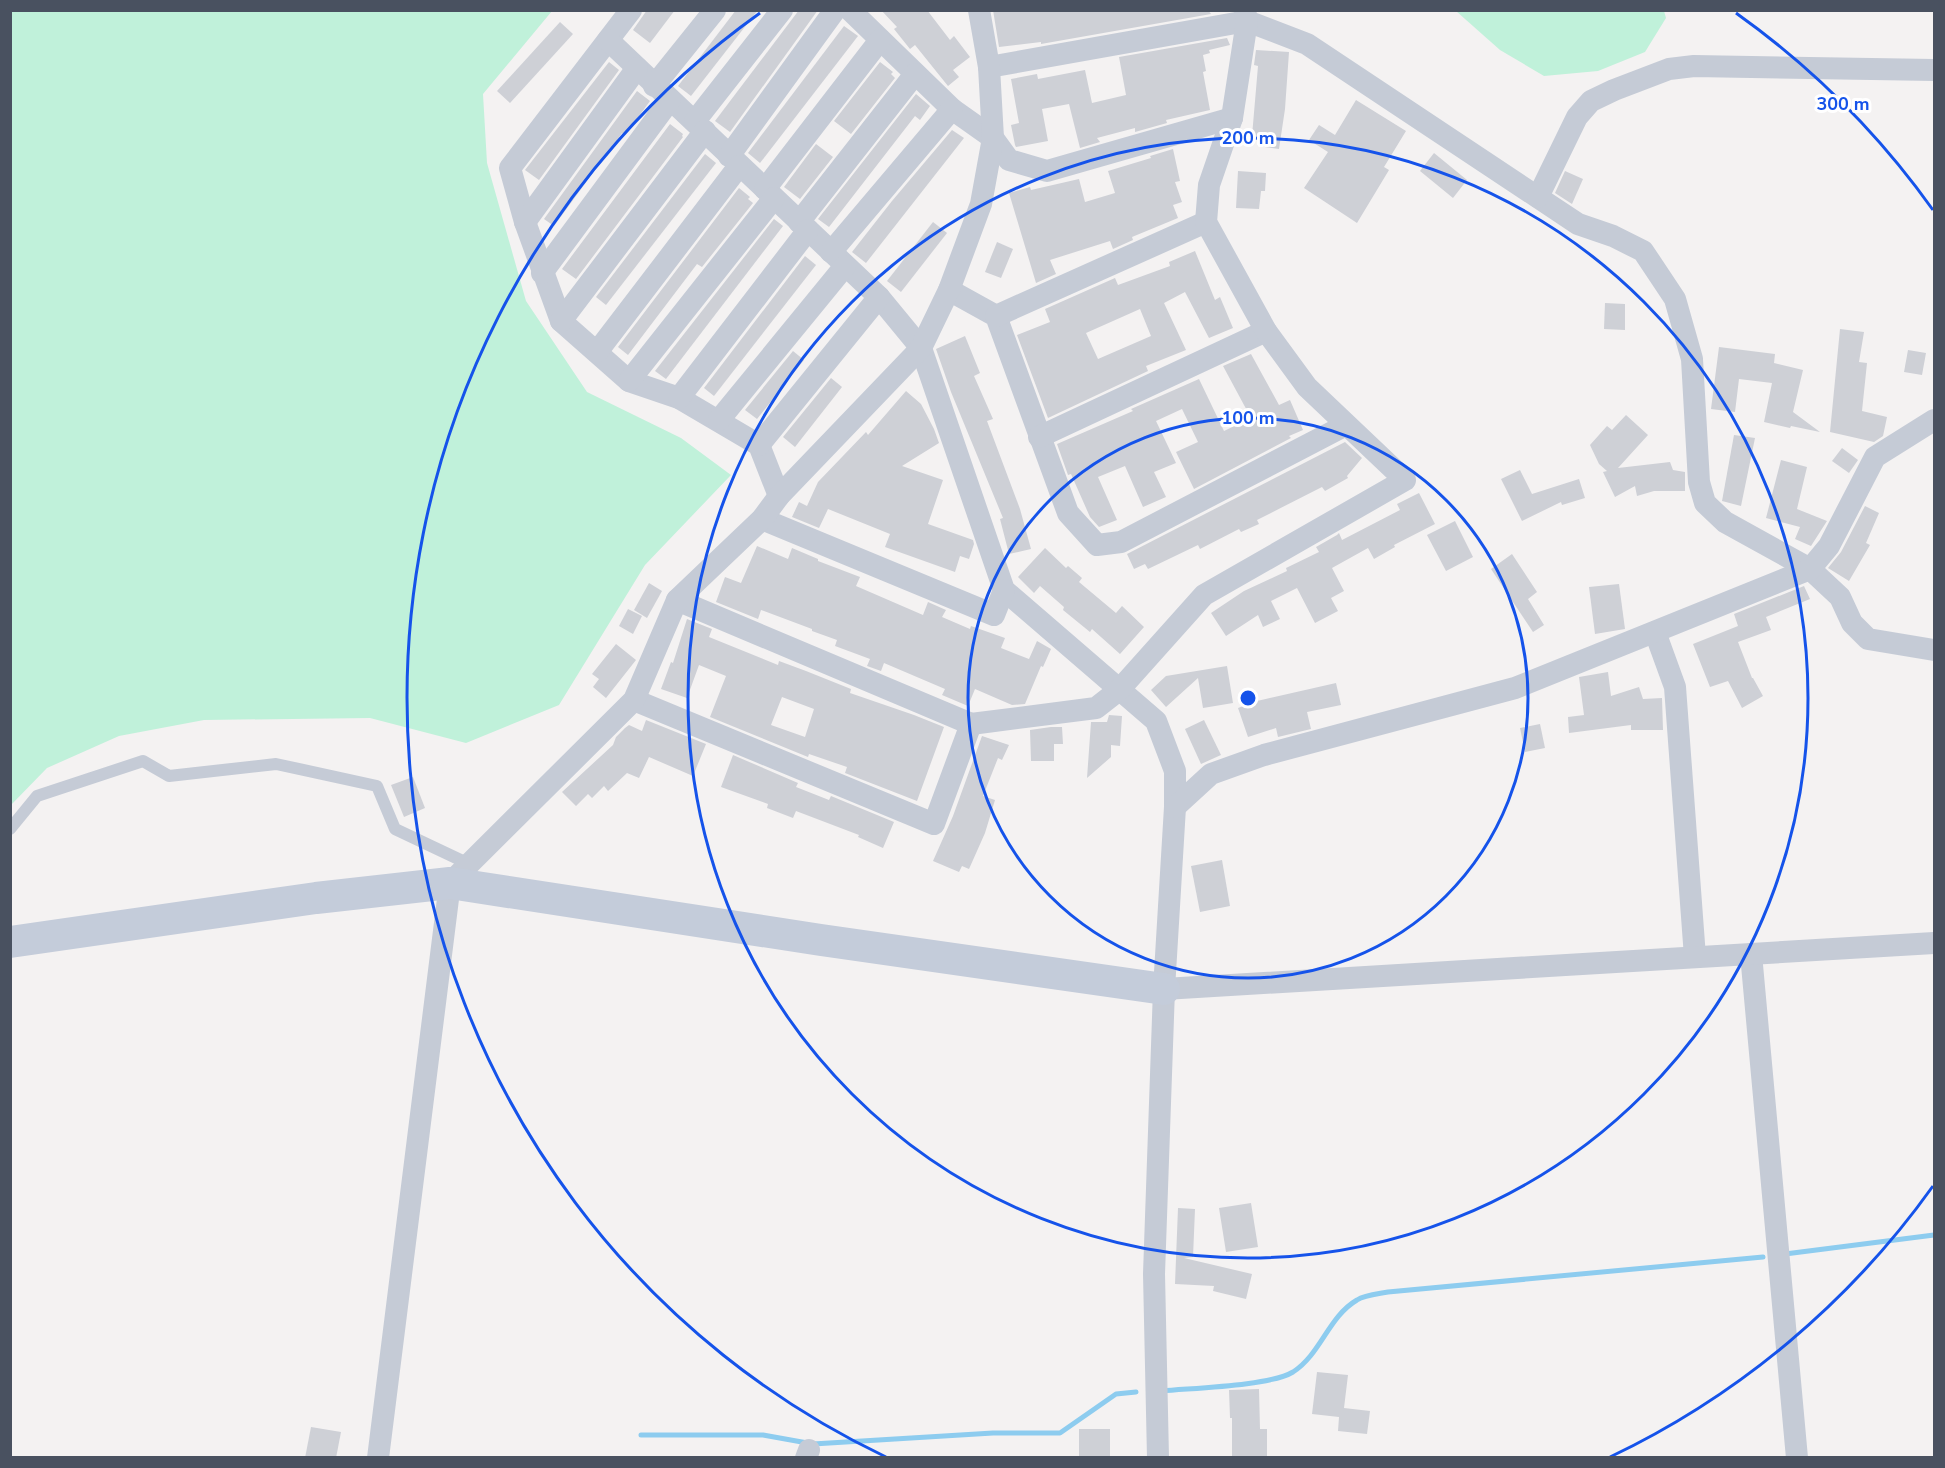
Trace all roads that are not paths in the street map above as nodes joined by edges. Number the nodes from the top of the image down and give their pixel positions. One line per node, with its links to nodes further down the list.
1 (631, 10): 8 (street)
2 (715, 10): 14 (street)
3 (782, 10): 17 (street)
4 (835, 10): 19 (street)
5 (849, 10): 9 (street)
6 (979, 10): 10 (street)
7 (1246, 16): 10 (street); 16 (street); 21 (street)
8 (608, 40): 11 (street); 22 (street)
9 (880, 40): 13 (street); 20 (street)
10 (988, 67): 18 (street)
11 (637, 68): 14 (street); 22 (street)
12 (1935, 70): 21 (street)
13 (915, 74): 15 (street); 24 (street)
14 (662, 93): 17 (street); 26 (street)
15 (952, 109): 18 (street); 25 (street)
16 (1232, 118): 18 (street); 23 (street)
17 (700, 126): 19 (street); 30 (street)
18 (993, 138): 27 (street)
19 (734, 161): 20 (street); 33 (street)
20 (769, 194): 24 (street); 34 (street)
21 (1538, 197): 43 (street)
22 (525, 222): 26 (street)
23 (1206, 222): 29 (street); 31 (street)
24 (804, 226): 25 (street); 35 (street)
25 (838, 259): 28 (street); 36 (street)
26 (542, 273): 30 (street)
27 (949, 290): 29 (street); 32 (street)
28 (879, 297): 32 (street); 40 (street)
29 (996, 316): 39 (street)
30 (561, 321): 33 (street)
31 (1266, 331): 38 (street); 39 (street)
32 (921, 348): 41 (street); 44 (street)
33 (597, 352): 34 (street)
34 (629, 381): 35 (street)
35 (679, 398): 36 (street)
36 (720, 420): 40 (street)
37 (1935, 420): 43 (street)
38 (1346, 425): 39 (street); 48 (street)
39 (1039, 437)
40 (759, 445): 41 (street)
41 (779, 496): 42 (street)
42 (762, 519): 44 (street); 45 (street)
43 (1810, 569): 46 (street); 47 (street)
44 (1004, 590): 48 (street)
45 (677, 600): 49 (street); 50 (street)
46 (1655, 632): 51 (street); 57 (street)
47 (1935, 650)
48 (1119, 690): 50 (street); 51 (street)
49 (634, 700): 50 (street); 53 (street)
50 (971, 724)
51 (1175, 807): 58 (street)
52 (10, 829): 53 (lane)
53 (460, 874): 54 (street); 58 (street); 59 (street)
54 (10, 942)
55 (1935, 943): 56 (street)
56 (1751, 954): 57 (street); 61 (street)
57 (1695, 957): 58 (street)
58 (1164, 989): 60 (street)
59 (378, 1458)
60 (1158, 1458)
61 (1797, 1458)

